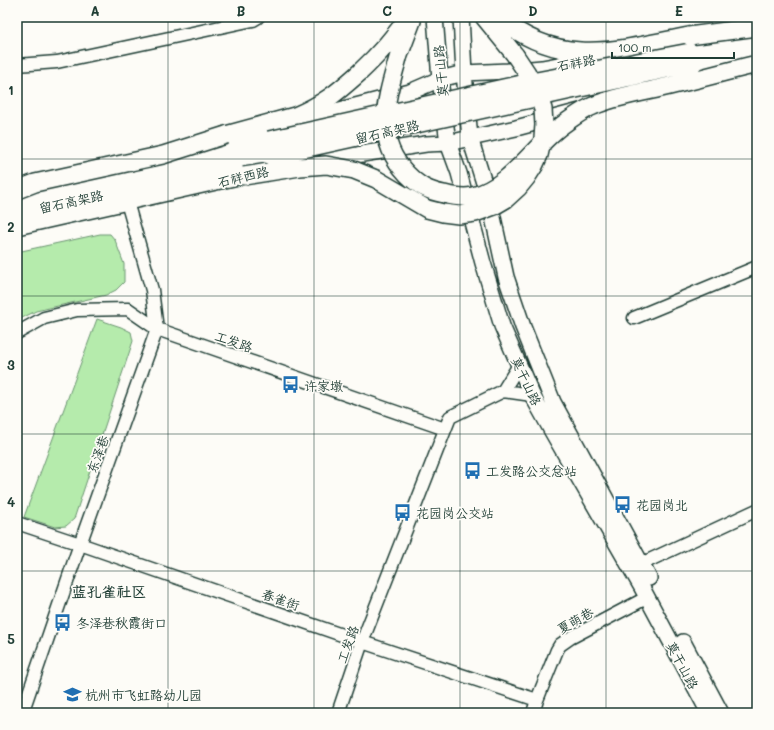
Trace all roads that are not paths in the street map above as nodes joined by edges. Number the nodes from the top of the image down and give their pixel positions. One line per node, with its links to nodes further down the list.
1 (258, 17): 14 (street)
2 (408, 17): 21 (highway, bridge)
3 (413, 17): 13 (highway, bridge)
4 (435, 17): 17 (main road, 莫干山路)
5 (461, 17): 16 (main road, 莫干山路)
6 (484, 17): 23 (highway, bridge)
7 (498, 17): 8 (highway, bridge)
8 (757, 27): 16 (main road, 石祥路)
9 (757, 34): 22 (highway, 留石高架路, bridge)
10 (757, 37): 11 (main road)
11 (757, 45)
12 (757, 48): 23 (highway, 留石高架路, bridge)
13 (757, 64)
14 (17, 66)
15 (757, 71): 18 (main road)
16 (464, 73): 17 (main road, 石祥路); 18 (main road, 莫干山路)
17 (440, 79): 19 (main road, 莫干山路); 20 (main road)
18 (470, 138): 19 (main road, 石祥西路); 39 (main road, 莫干山路)
19 (448, 143): 25 (main road, 石祥西路); 32 (main road, 莫干山路)
20 (17, 187)
21 (17, 190)
22 (17, 196)
23 (78, 199): 26 (highway, 留石高架路)
24 (17, 201): 26 (main road)
25 (127, 202): 27 (main road, 石祥西路); 30 (street, 东泽巷)
26 (17, 212)
27 (17, 227)
28 (757, 267): 29 (street)
29 (634, 318)
30 (157, 329): 31 (street, 工发路); 35 (street, 工发路); 38 (street, 东泽巷)
31 (17, 333)
32 (519, 364): 33 (street); 34 (main road, 莫干山路)
33 (503, 392): 34 (street, 工发路); 35 (street, 工发路)
34 (532, 394): 40 (main road, 莫干山路)
35 (445, 429): 41 (street, 工发路)
36 (757, 510): 39 (street)
37 (17, 523): 38 (street, 春雀街)
38 (80, 544): 41 (street, 春雀街); 43 (street, 东泽巷)
39 (641, 564): 47 (main road, 莫干山路)
40 (648, 597): 42 (street, 夏萌巷); 46 (main road, 莫干山路)
41 (362, 642): 42 (street, 春雀街); 44 (street, 工发路)
42 (537, 700): 45 (street, 夏萌巷)
43 (22, 713)
44 (338, 713)
45 (533, 713)
46 (709, 713)
47 (722, 713)

